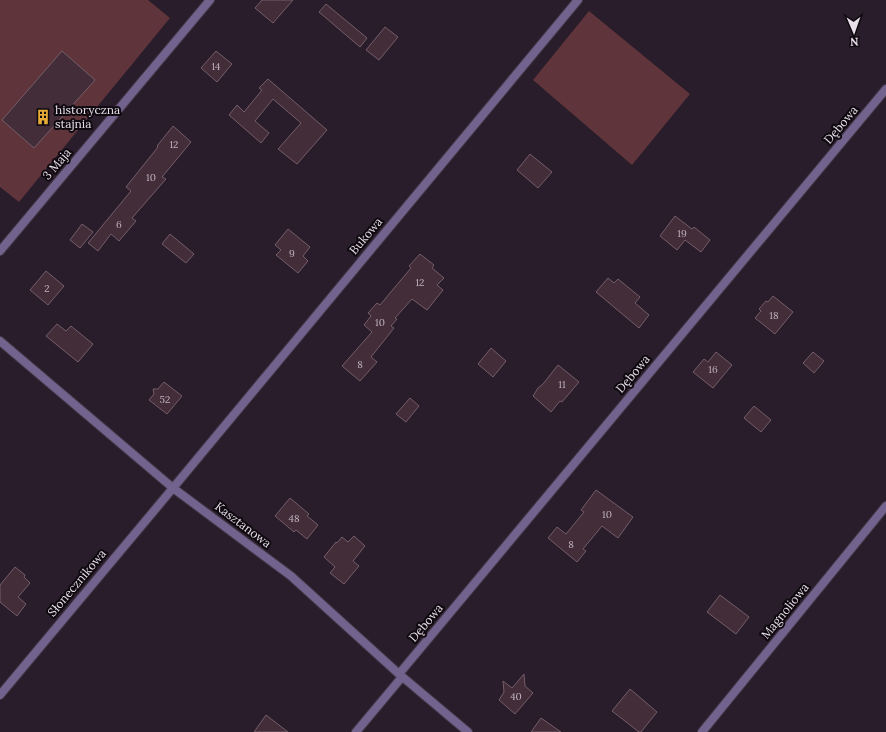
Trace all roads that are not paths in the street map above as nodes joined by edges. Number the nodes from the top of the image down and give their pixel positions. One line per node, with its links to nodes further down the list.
1 (210, 0): 4 (street, 3 Maja)
2 (578, 0): 6 (street, Bukowa)
3 (886, 89): 8 (street, Dębowa)
4 (0, 251)
5 (0, 341): 6 (street, Kasztanowa)
6 (173, 488): 8 (street, Kasztanowa); 9 (street, Słonecznikowa)
7 (886, 506): 12 (street, Magnoliowa)
8 (401, 676): 10 (street, Dębowa); 11 (street, Kasztanowa)
9 (0, 694)
10 (356, 732)
11 (468, 732)
12 (702, 732)

